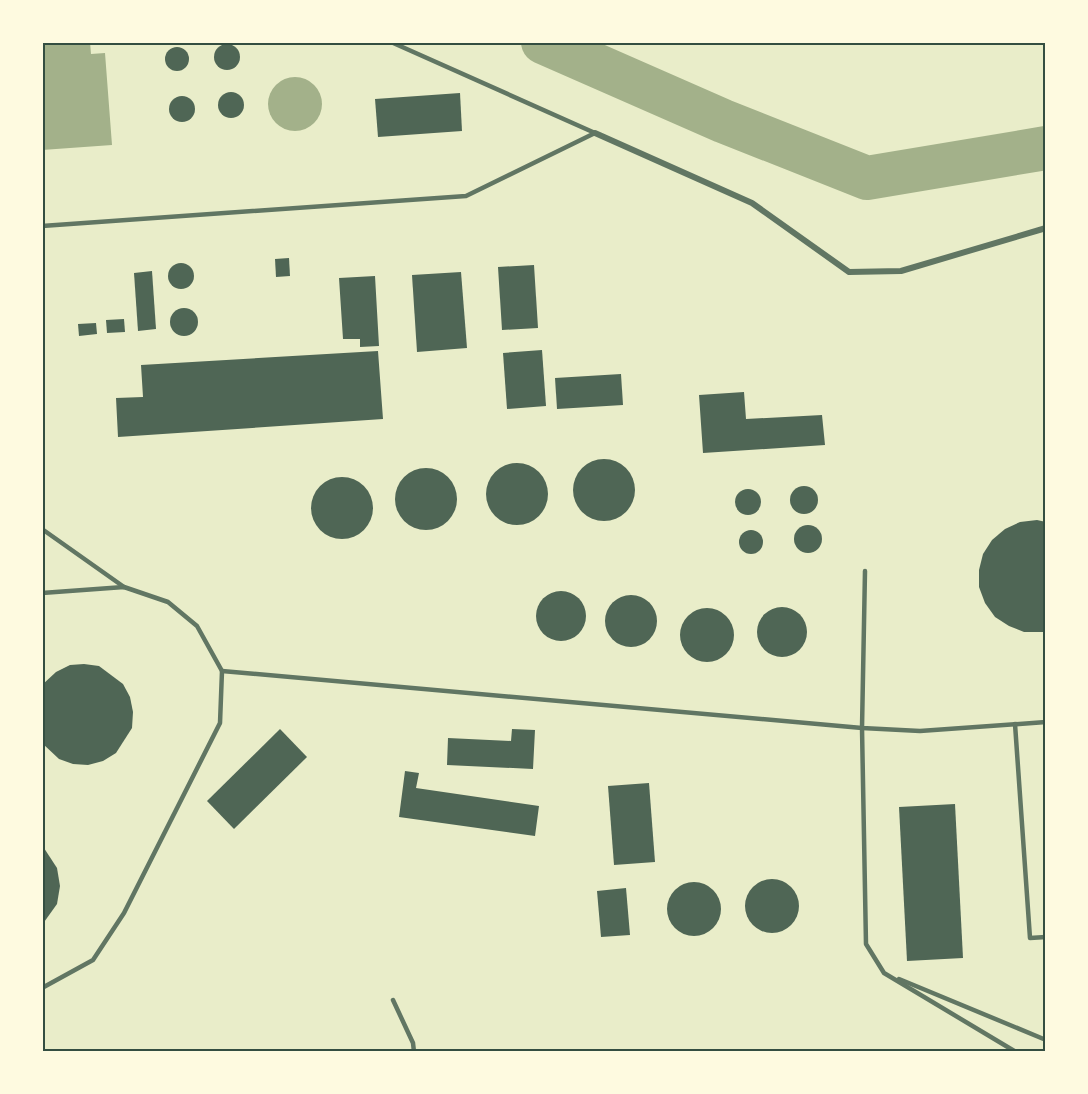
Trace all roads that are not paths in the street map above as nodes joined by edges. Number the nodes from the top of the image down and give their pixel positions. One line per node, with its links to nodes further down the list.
1 (391, 42): 2 (lane)
2 (595, 133): 3 (lane); 4 (street)
3 (42, 226)
4 (1046, 228)
5 (42, 530): 7 (lane)
6 (865, 571): 12 (lane)
7 (124, 587): 8 (lane); 9 (lane)
8 (42, 594)
9 (222, 671): 12 (lane); 15 (lane)
10 (1046, 722): 11 (lane)
11 (1015, 724): 12 (lane); 13 (lane)
12 (862, 728): 14 (lane)
13 (1046, 937)
14 (884, 973): 17 (lane); 19 (lane)
15 (42, 988)
16 (393, 1000): 18 (lane)
17 (1046, 1040)
18 (414, 1052)
19 (1016, 1052)

